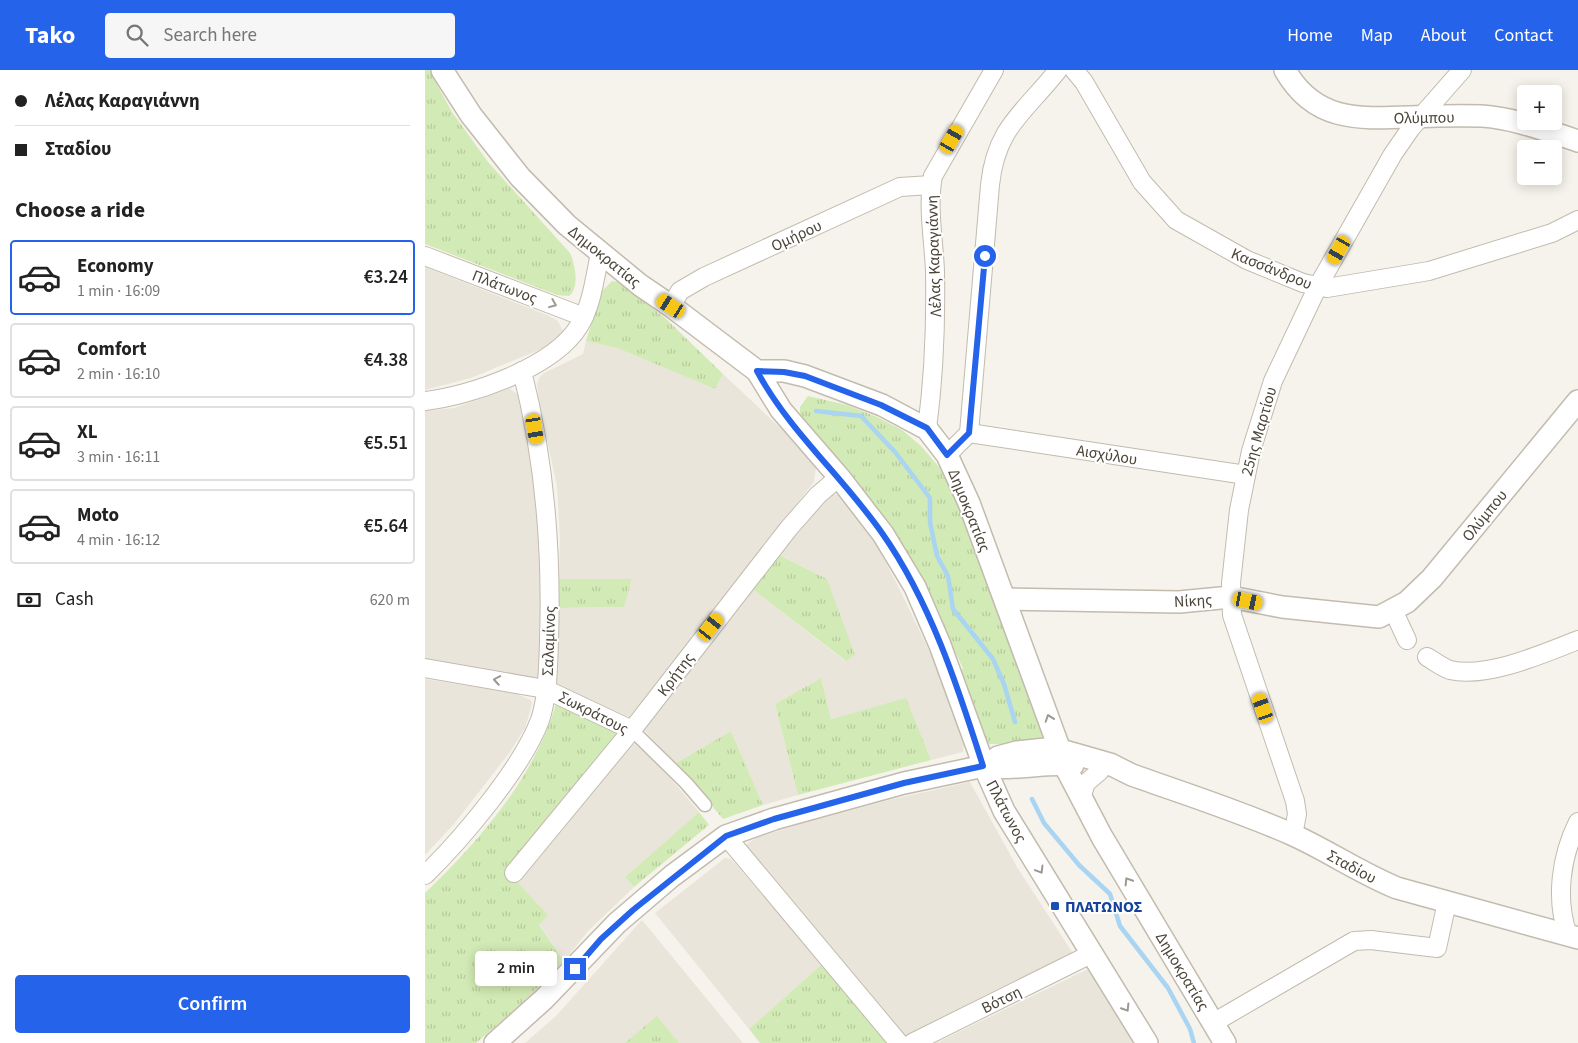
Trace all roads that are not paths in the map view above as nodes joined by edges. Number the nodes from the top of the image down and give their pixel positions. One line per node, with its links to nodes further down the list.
1 (443, 70): 11 (street, Δημοκρατίας)
2 (994, 70): 9 (street, Λέλας Καραγιάννη)
3 (1058, 70): 21 (street)
4 (1074, 70): 13 (street, Κασσάνδρου)
5 (1285, 70): 7 (street, Ολύμπου)
6 (1462, 70): 7 (street, 25ης Μαρτίου)
7 (1421, 116): 8 (street, Ολύμπου); 13 (street, 25ης Μαρτίου)
8 (1578, 141)
9 (931, 185): 14 (street, Ομήρου); 20 (street, Λέλας Καραγιάννη)
10 (1578, 220): 13 (street, Κασσάνδρου)
11 (600, 253): 14 (street, Δημοκρατίας); 15 (street)
12 (425, 256): 15 (street, Πλάτωνος, one-way to 15)
13 (1318, 286): 23 (street, 25ης Μαρτίου)
14 (671, 306): 17 (street, Δημοκρατίας)
15 (584, 316): 16 (street)
16 (522, 371): 18 (street); 32 (street, Σαλαμίνος)
17 (757, 371): 20 (street, Δημοκρατίας); 24 (street, Πλάτωνος)
18 (425, 401)
19 (1578, 401): 27 (street, Ολύμπου)
20 (927, 428): 22 (street, Δημοκρατίας)
21 (969, 433): 22 (street); 23 (street, Αισχύλου)
22 (947, 455): 26 (street, Δημοκρατίας)
23 (1245, 475): 25 (street, 25ης Μαρτίου)
24 (839, 477): 33 (street, Κρήτης); 35 (street, Πλάτωνος)
25 (1231, 597): 26 (street, Νίκης); 27 (street, Νίκης); 41 (street, 25ης Μαρτίου)
26 (1005, 599): 34 (street, Δημοκρατίας, one-way to 26)
27 (1386, 613): 28 (street)
28 (1407, 640)
29 (1578, 640): 30 (street)
30 (1427, 657)
31 (425, 668): 32 (street, Σωκράτους, one-way to 31)
32 (545, 689): 33 (street, Σωκράτους); 44 (street, Σαλαμίνος)
33 (632, 730): 39 (street, Σωκράτους); 43 (street, Κρήτης)
34 (1062, 757): 35 (street, Σταδίου); 36 (street, Σταδίου); 37 (street, Σταδίου); 38 (street, Δημοκρατίας)
35 (983, 766): 42 (street, Σταδίου); 47 (street, Πλάτωνος, one-way to 47)
36 (1100, 771): 37 (street, Σταδίου); 38 (street)
37 (1132, 775): 41 (street, Σταδίου)
38 (1081, 798): 49 (street, Δημοκρατίας, one-way to 38)
39 (705, 805)
40 (1578, 822): 46 (street)
41 (1293, 835): 45 (street, Σταδίου)
42 (726, 836): 50 (street, Σταδίου); 51 (street)
43 (514, 873)
44 (425, 875)
45 (1447, 902): 46 (street, Σταδίου); 49 (street)
46 (1573, 936): 48 (street)
47 (1091, 954): 52 (street, Βότση); 53 (street, Πλάτωνος, one-way to 53)
48 (1578, 954)
49 (1213, 1023): 54 (street, Δημοκρατίας)
50 (495, 1043)
51 (899, 1043)
52 (912, 1043)
53 (1147, 1043)
54 (1225, 1043)

